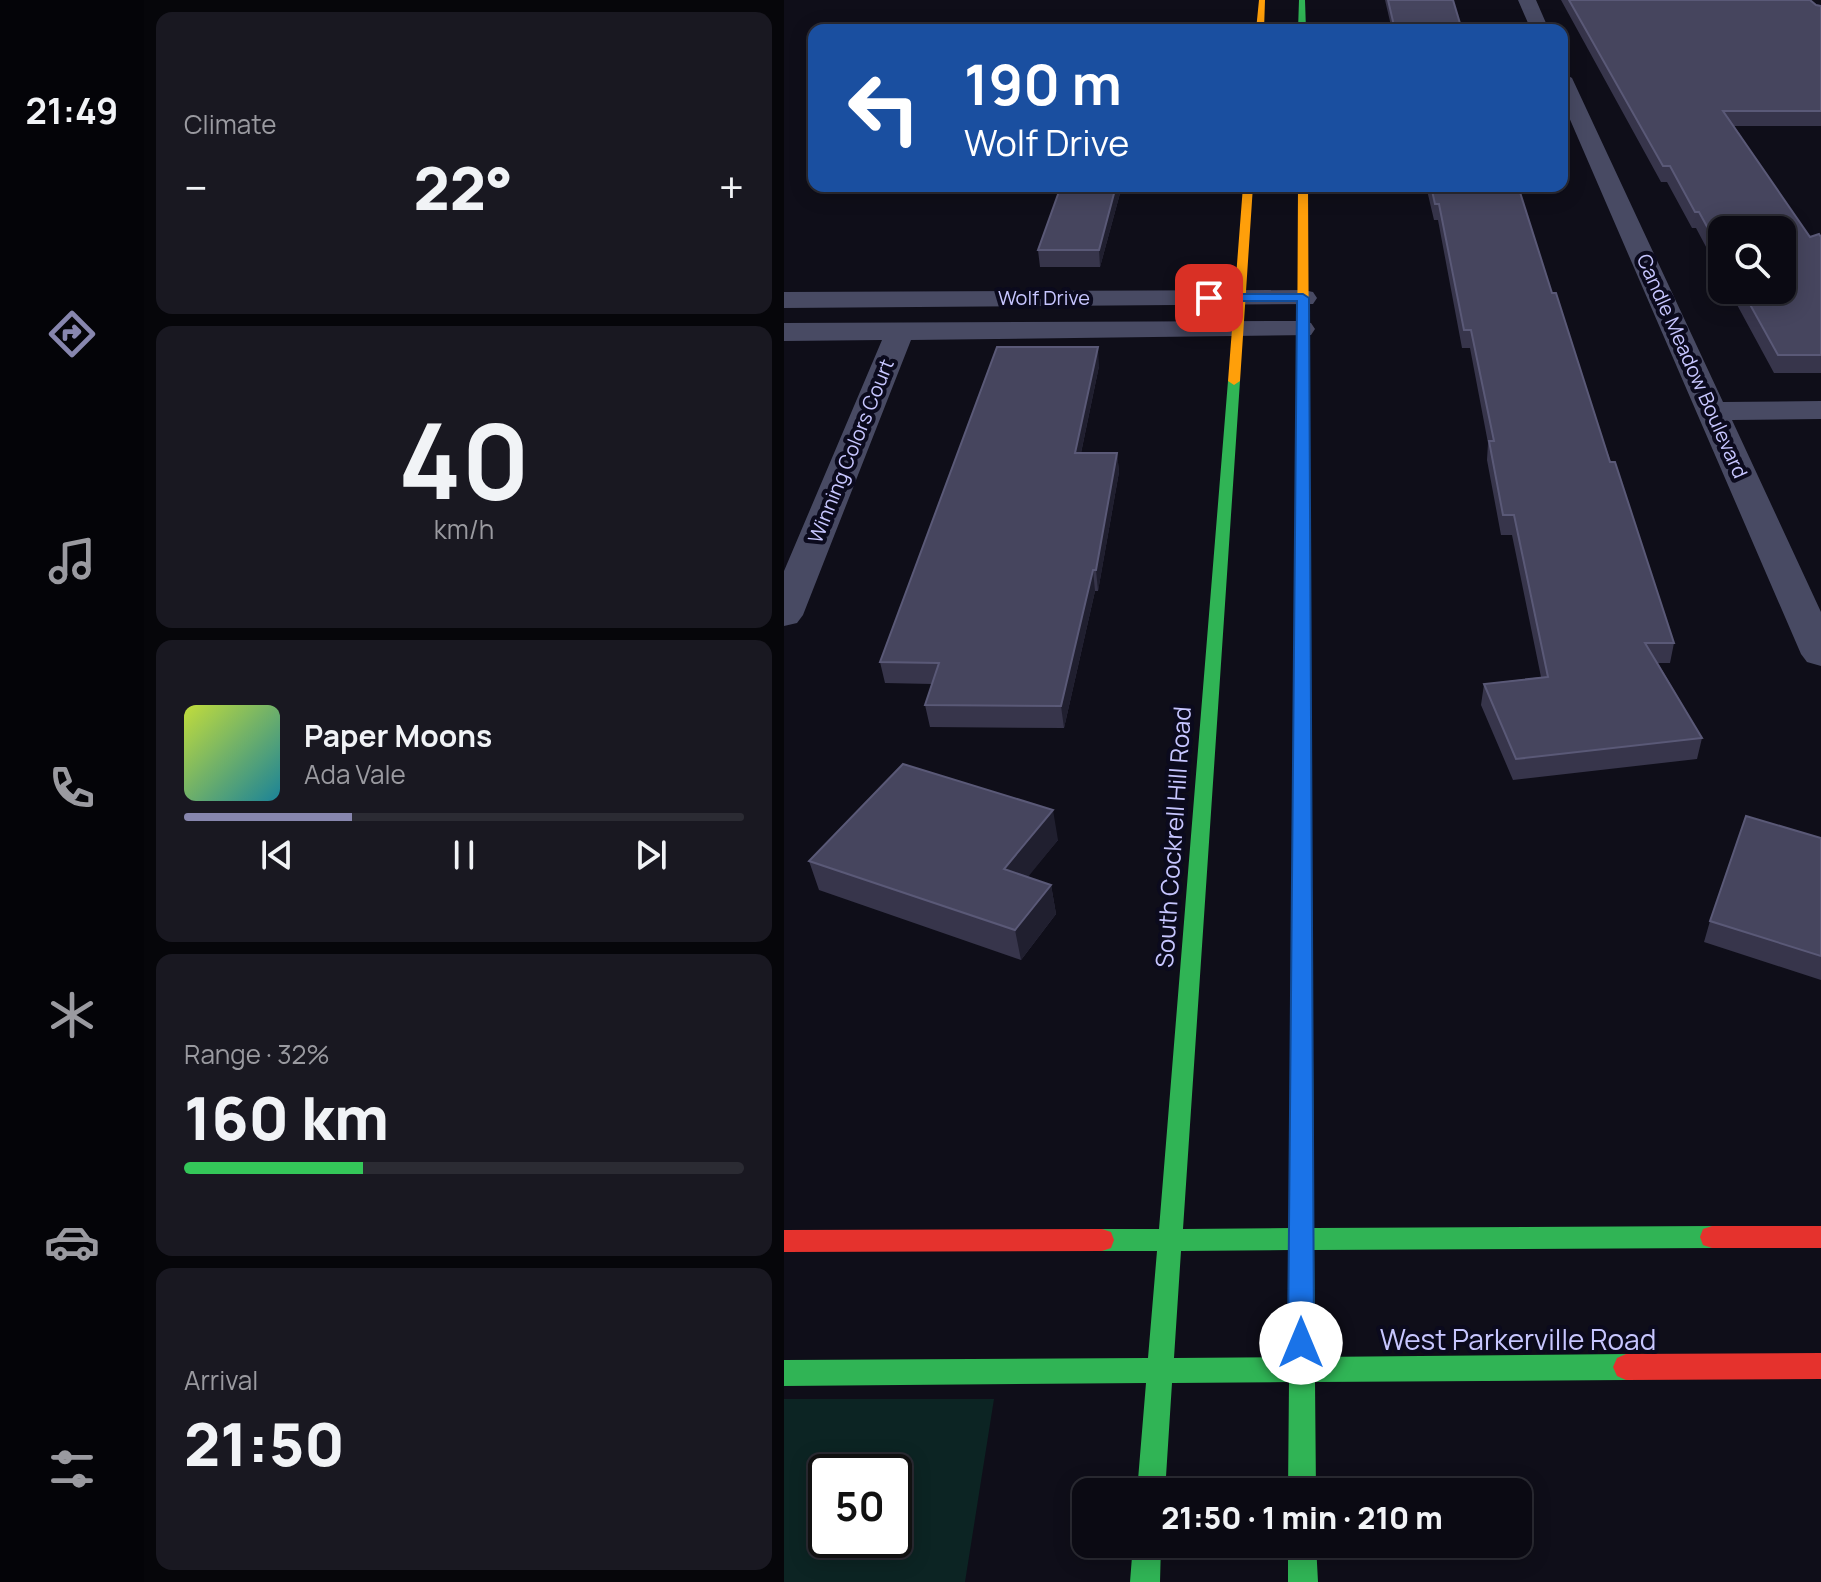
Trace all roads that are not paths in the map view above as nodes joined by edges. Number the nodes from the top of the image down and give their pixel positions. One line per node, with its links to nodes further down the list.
1 (1262, 0): 4 (main road)
2 (1302, 0): 5 (main road)
3 (1527, 0): 6 (street)
4 (1260, 24)
5 (1302, 24)
6 (1537, 24)
7 (1568, 91): 18 (street, Candle Meadow Boulevard)
8 (1248, 192): 10 (main road, South Cockrell Hill Road)
9 (1303, 192): 11 (main road)
10 (1239, 298): 11 (street, Wolf Drive); 12 (street, Wolf Drive); 13 (main road, South Cockrell Hill Road)
11 (1303, 298): 14 (main road)
12 (784, 300)
13 (1236, 329): 14 (street, Wolf Drive); 16 (street, Wolf Drive); 23 (main road, South Cockrell Hill Road)
14 (1301, 329): 21 (main road)
15 (784, 332): 16 (street, Wolf Drive)
16 (900, 332): 19 (street, Winning Colors Court)
17 (1821, 410): 18 (street)
18 (1713, 411): 20 (street, Candle Meadow Boulevard)
19 (784, 615)
20 (1821, 654)
21 (1301, 1237): 22 (main road); 23 (main road); 26 (main road)
22 (1821, 1237)
23 (1169, 1238): 24 (main road); 27 (main road, South Cockrell Hill Road)
24 (784, 1241)
25 (1821, 1366): 26 (main road, West Parkerville Road)
26 (1301, 1370): 27 (main road, West Parkerville Road); 30 (main road)
27 (1160, 1372): 28 (main road, West Parkerville Road); 29 (main road, South Cockrell Hill Road)
28 (784, 1373)
29 (1152, 1478)
30 (1302, 1478)
31 (1146, 1558): 33 (main road)
32 (1302, 1558): 34 (main road)
33 (1145, 1582)
34 (1303, 1582)

